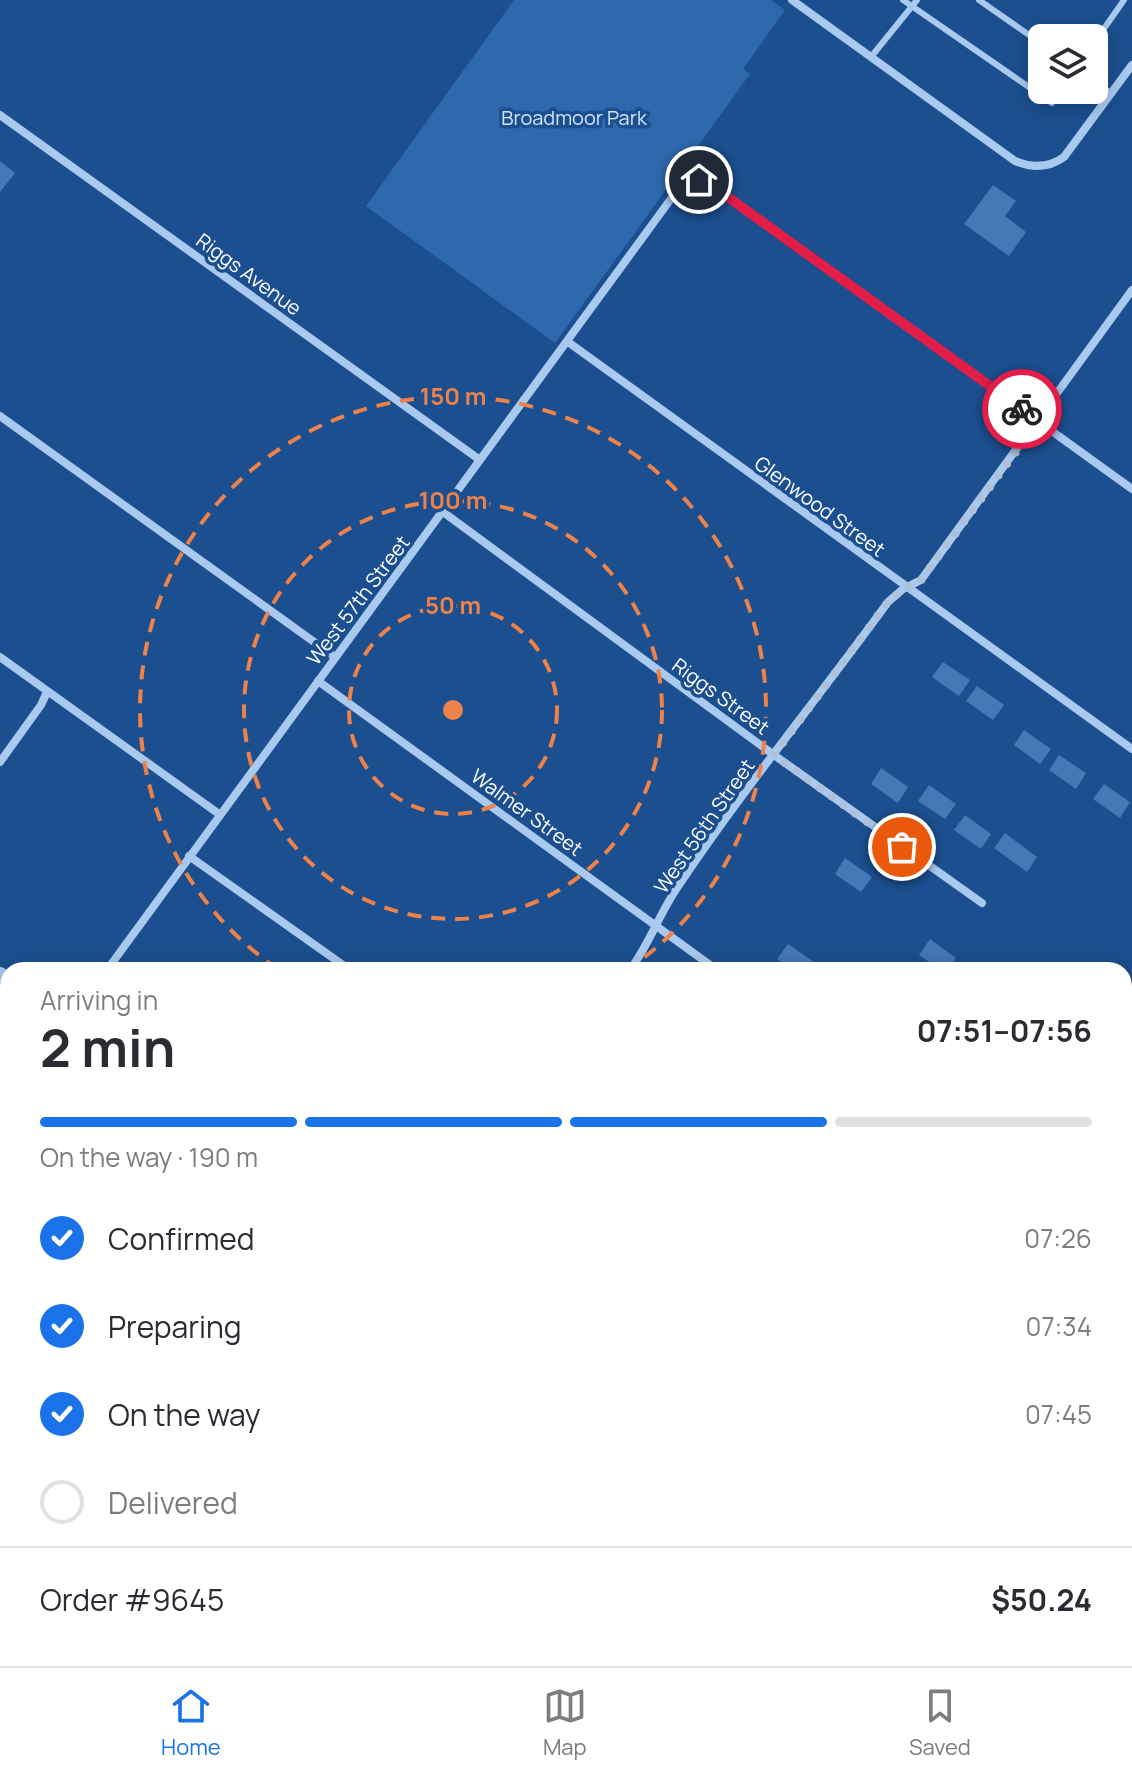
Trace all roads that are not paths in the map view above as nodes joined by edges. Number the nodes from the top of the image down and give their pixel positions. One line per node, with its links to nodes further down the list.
1 (792, 0): 8 (street)
2 (903, 0): 5 (lane)
3 (979, 0): 7 (lane)
4 (1124, 0): 6 (lane)
5 (915, 3): 8 (lane); 10 (lane)
6 (1107, 24)
7 (1028, 34)
8 (871, 57): 12 (street)
9 (1132, 65): 12 (street)
10 (1028, 85)
11 (1108, 91): 12 (lane)
12 (1112, 94)
13 (0, 115): 18 (street, Riggs Avenue)
14 (1132, 290): 17 (street, West 56th Street)
15 (568, 342): 17 (street, West 57th Street); 18 (street, West 57th Street); 21 (street, Glenwood Street)
16 (0, 416): 23 (street)
17 (1038, 421): 19 (street); 21 (street, West 56th Street)
18 (480, 460): 20 (street, West 57th Street)
19 (1132, 489)
20 (443, 512): 23 (street, West 57th Street); 27 (street, Riggs Street)
21 (906, 588): 26 (street, Glenwood Street); 27 (street, West 56th Street)
22 (0, 657): 25 (street)
23 (335, 657): 24 (street, West 57th Street)
24 (318, 681): 29 (street, West 57th Street); 32 (street, Walmer Street)
25 (47, 692): 28 (street); 29 (street)
26 (1132, 749)
27 (774, 755): 31 (street, Riggs Street); 32 (street, West 56th Street)
28 (0, 762)
29 (219, 814): 30 (street, West 57th Street)
30 (189, 856): 33 (street, West 57th Street); 34 (street)
31 (982, 903)
32 (656, 926): 35 (street, West 56th Street); 36 (street, Walmer Street)
33 (113, 962)
34 (339, 962)
35 (636, 962)
36 (706, 962)

